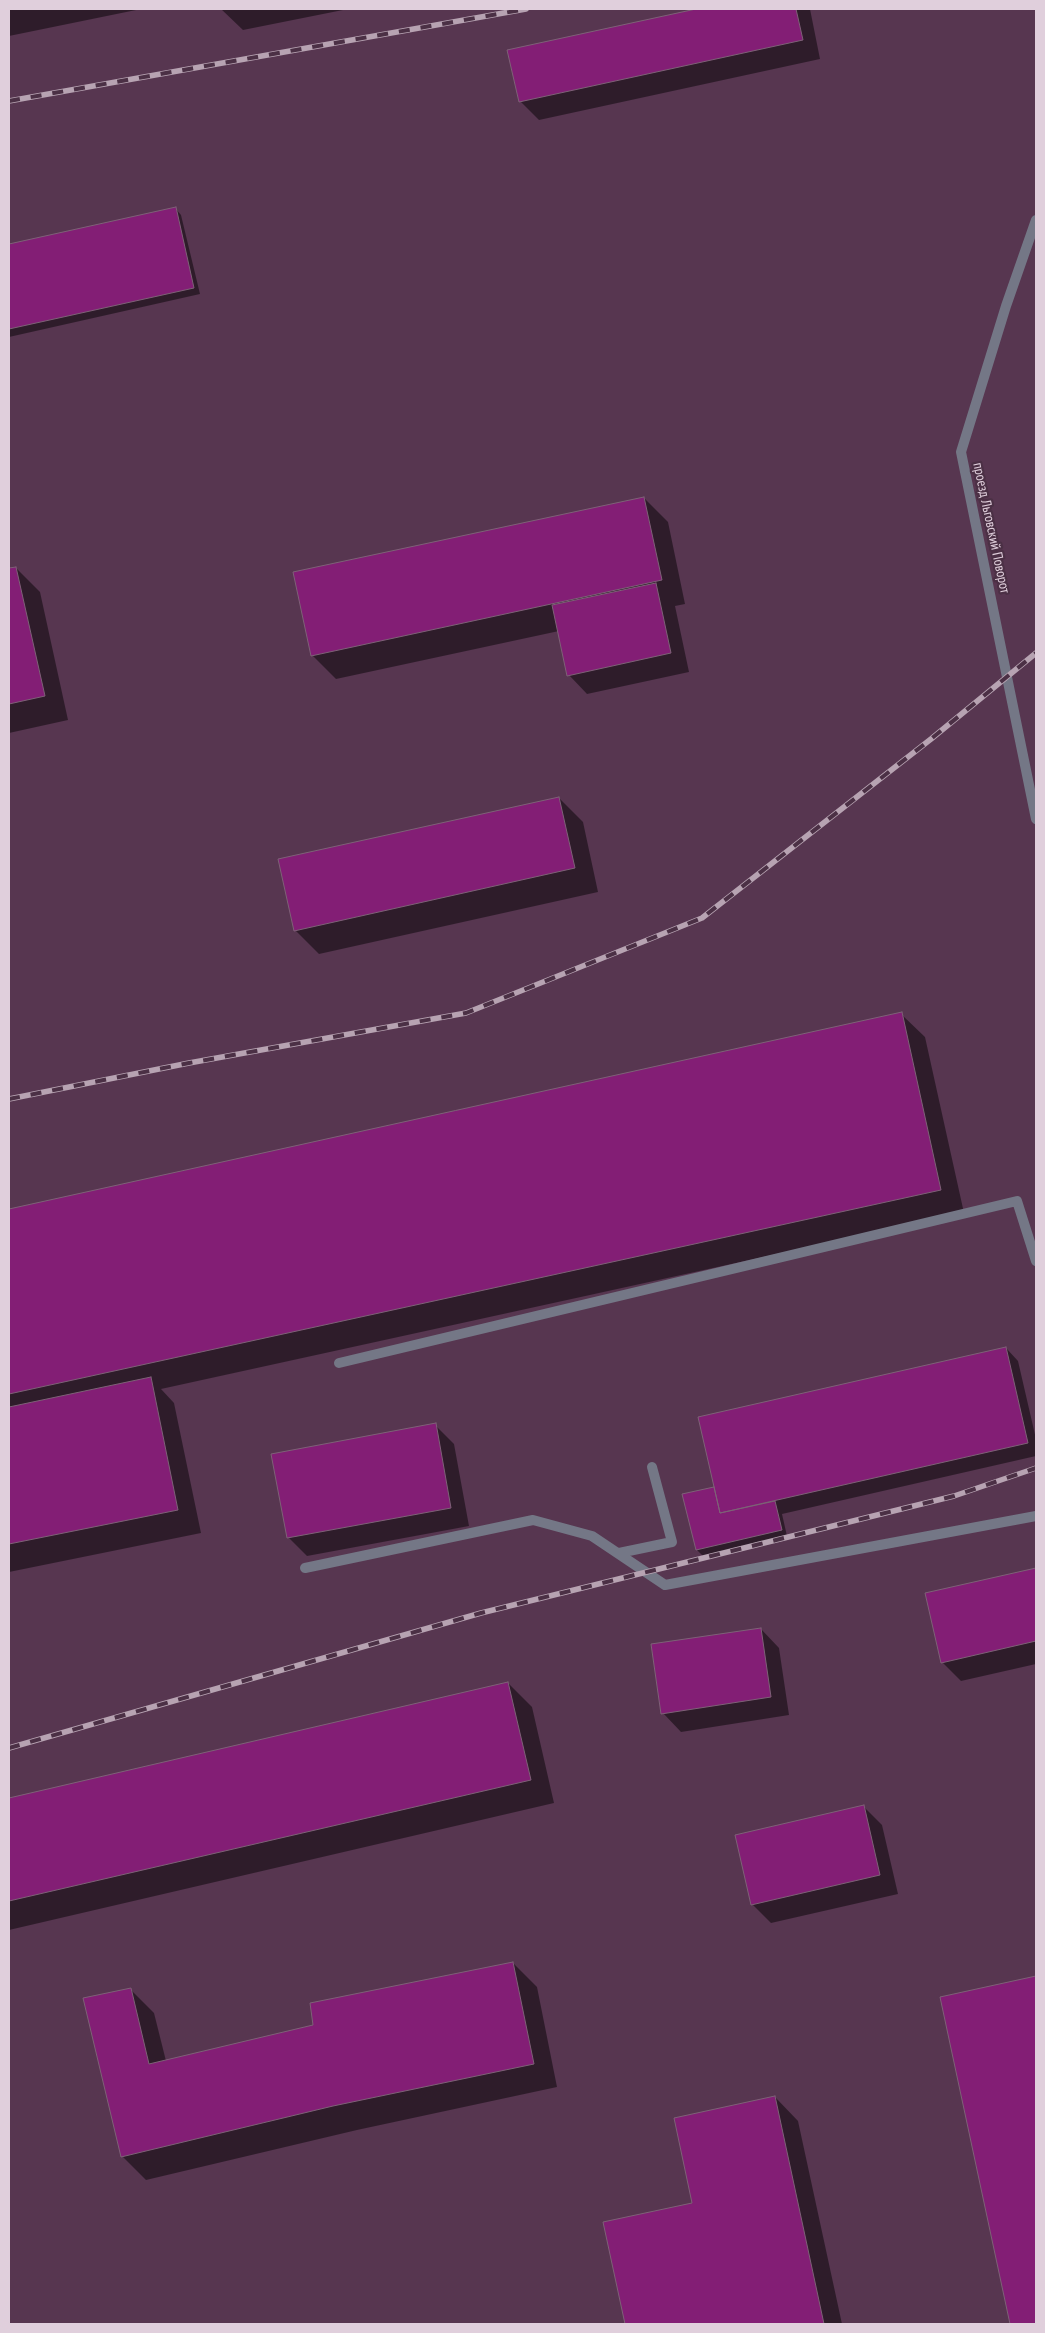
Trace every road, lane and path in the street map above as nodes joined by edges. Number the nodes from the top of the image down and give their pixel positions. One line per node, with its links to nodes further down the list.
1 (1036, 220): 2 (street, проезд Льговский Поворот)
2 (1036, 819)
3 (1036, 1261): 4 (street)
4 (339, 1363)
5 (652, 1467): 7 (street)
6 (1036, 1516): 7 (street)
7 (619, 1553): 8 (street)
8 (305, 1568)

